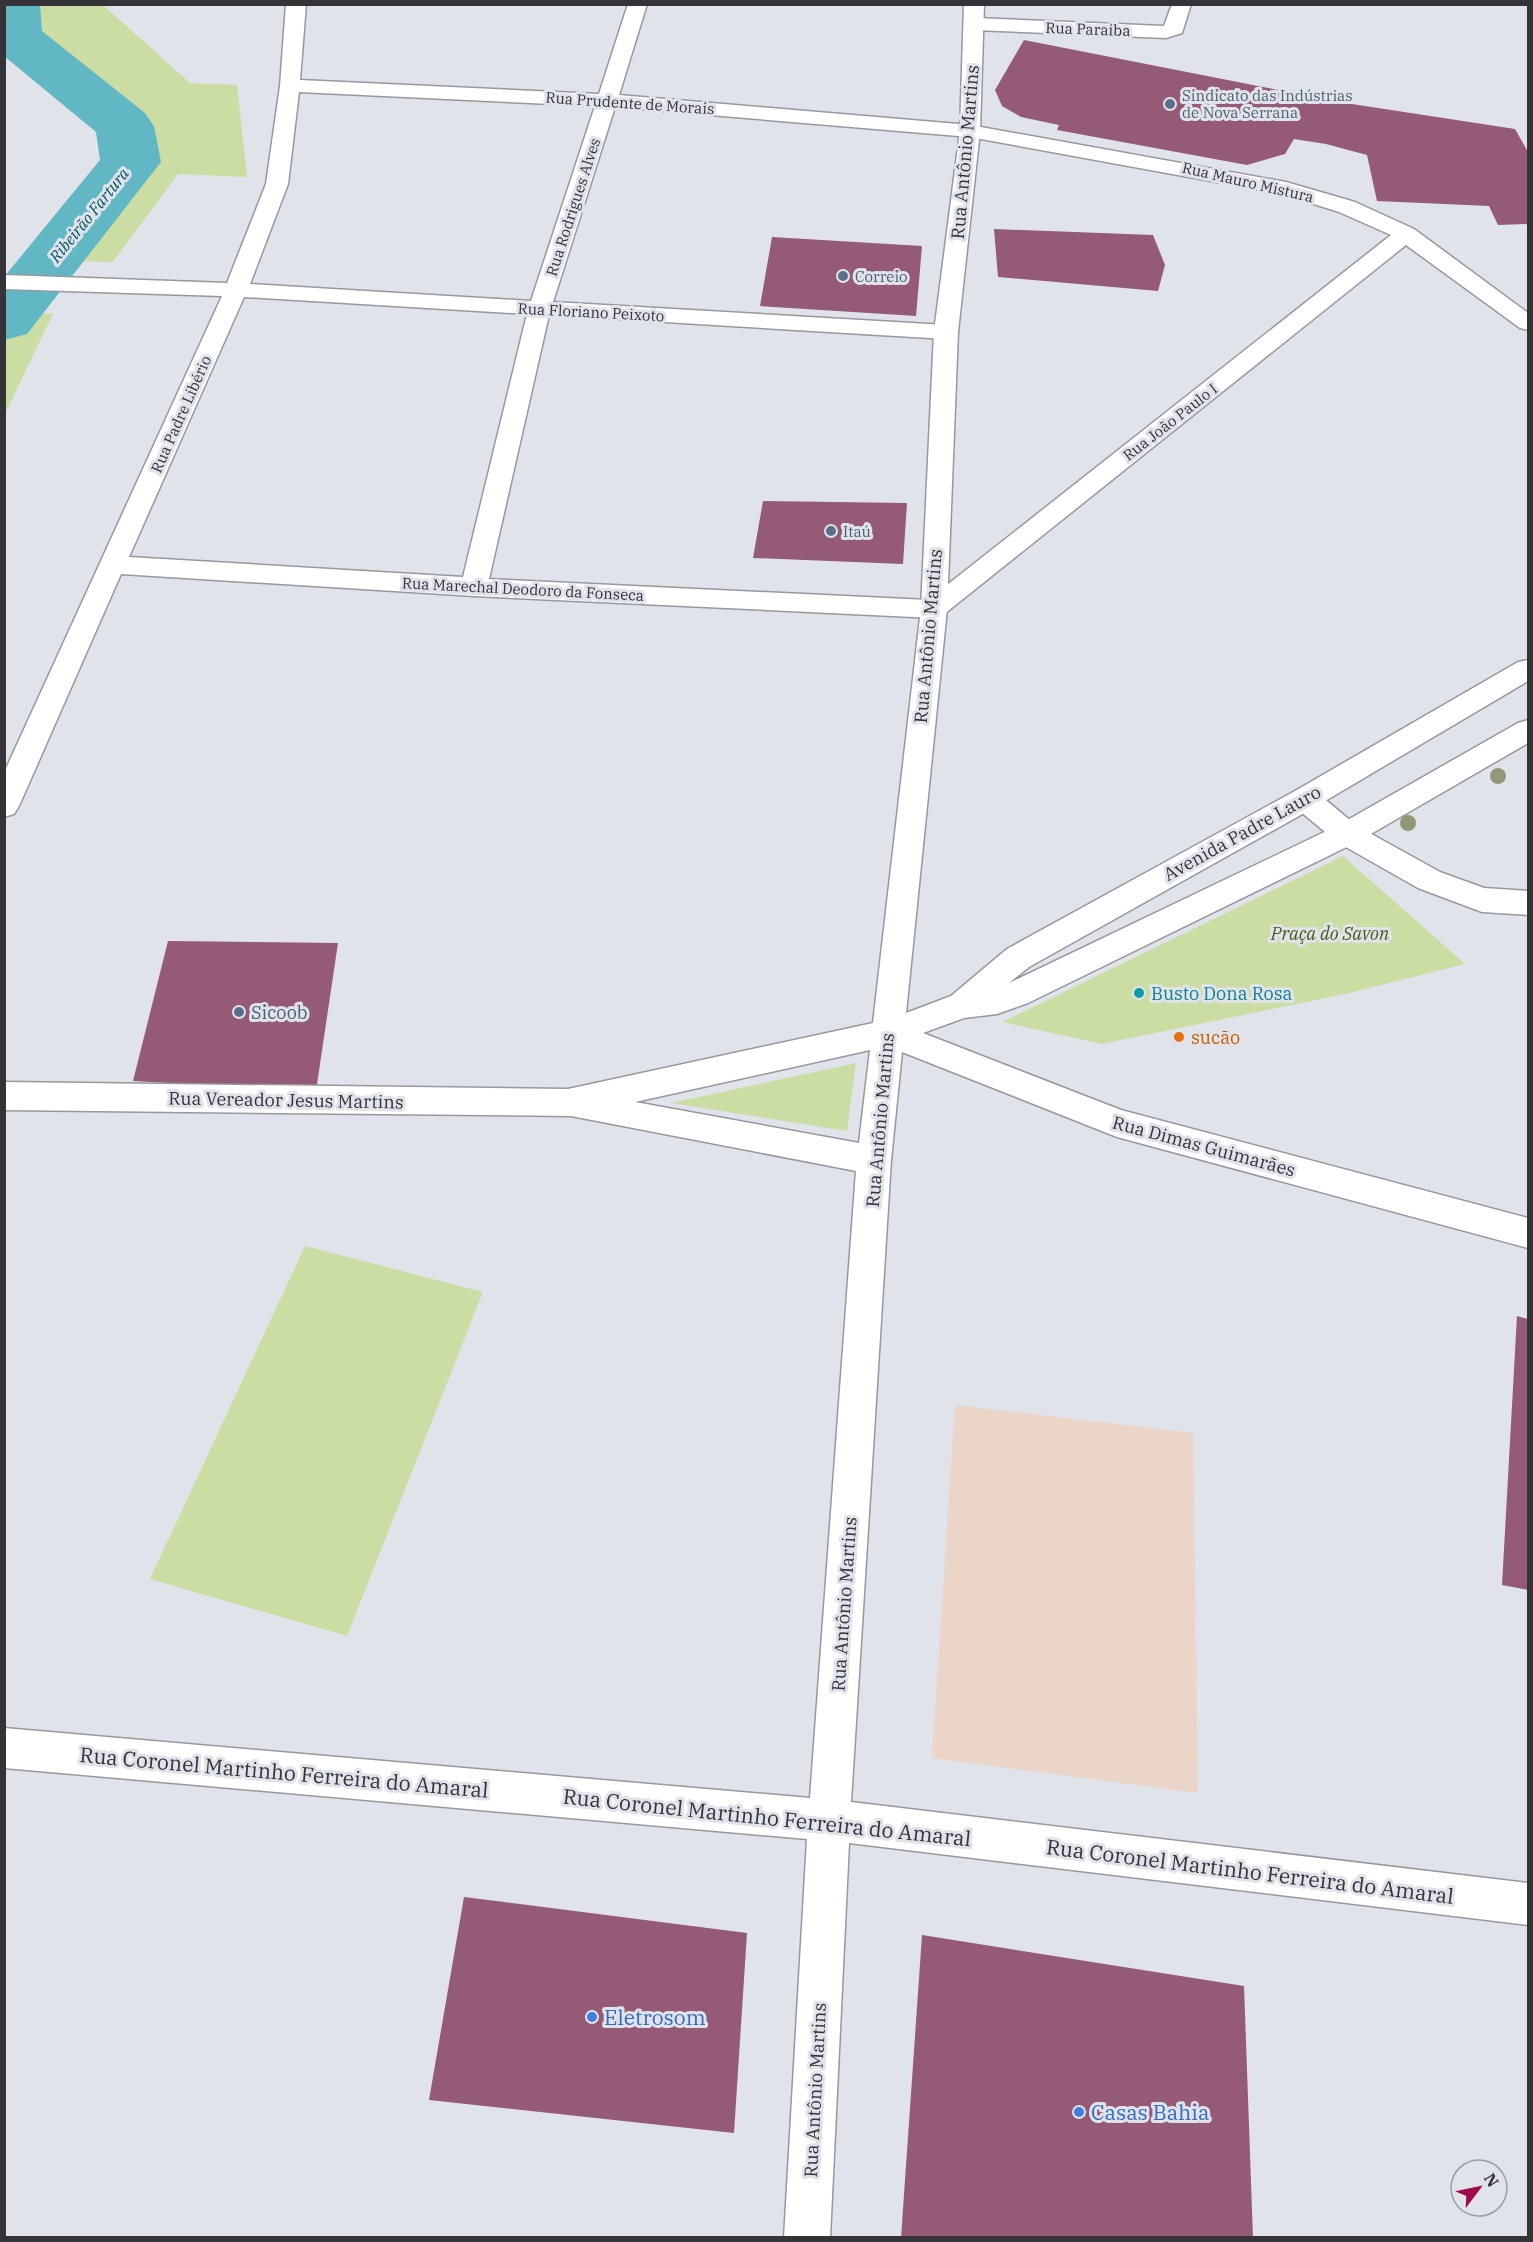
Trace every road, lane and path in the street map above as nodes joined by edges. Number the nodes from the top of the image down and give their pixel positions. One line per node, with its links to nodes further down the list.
1 (296, 4): 5 (street, Rua Padre Libério)
2 (638, 4): 6 (street, Rua Rodrigues Alves)
3 (1182, 4): 4 (street, Rua Paraiba)
4 (974, 14): 7 (street, Rua Antônio Martins)
5 (290, 86): 6 (street, Rua Prudente de Morais); 10 (street, Rua Padre Libério)
6 (608, 100): 7 (street, Rua Prudente de Morais); 11 (street, Rua Rodrigues Alves)
7 (970, 131): 8 (street, Rua Mauro Mistura); 13 (street, Rua Antônio Martins)
8 (1406, 234): 12 (street, Rua Mauro Mistura); 16 (street, Rua João Paulo I)
9 (10, 282): 10 (street, Rua Floriano Peixoto)
10 (236, 290): 11 (street, Rua Floriano Peixoto); 14 (street, Rua Padre Libério)
11 (539, 310): 13 (street, Rua Floriano Peixoto); 15 (street, Rua Rodrigues Alves)
12 (1528, 323)
13 (946, 332): 16 (street, Rua Antônio Martins)
14 (113, 565): 15 (street, Rua Marechal Deodoro da Fonseca); 20 (street, Rua Padre Libério)
15 (474, 587): 16 (street, Rua Marechal Deodoro da Fonseca)
16 (934, 609): 24 (street, Rua Antônio Martins)
17 (1528, 669): 19 (street, Avenida Padre Lauro)
18 (1528, 730): 21 (street, Avenida Padre Lauro)
19 (1305, 799): 21 (street); 23 (street, Avenida Padre Lauro)
20 (4, 806)
21 (1347, 834): 22 (street); 23 (street, Avenida Padre Lauro)
22 (1528, 903)
23 (962, 1005): 24 (street, Avenida Padre Lauro)
24 (888, 1034): 26 (street, Rua Vereador Jesus Martins); 27 (street, Rua Antônio Martins); 28 (street, Rua Dimas Guimarães)
25 (4, 1096): 26 (street, Rua Vereador Jesus Martins)
26 (568, 1103): 27 (street, Rua Vereador Jesus Martins)
27 (874, 1160): 30 (street, Rua Antônio Martins)
28 (1528, 1233)
29 (4, 1748): 30 (street, Rua Coronel Martinho Ferreira do Amaral)
30 (829, 1820): 31 (street, Rua Coronel Martinho Ferreira do Amaral); 32 (street, Rua Antônio Martins)
31 (1528, 1904)
32 (807, 2238)

